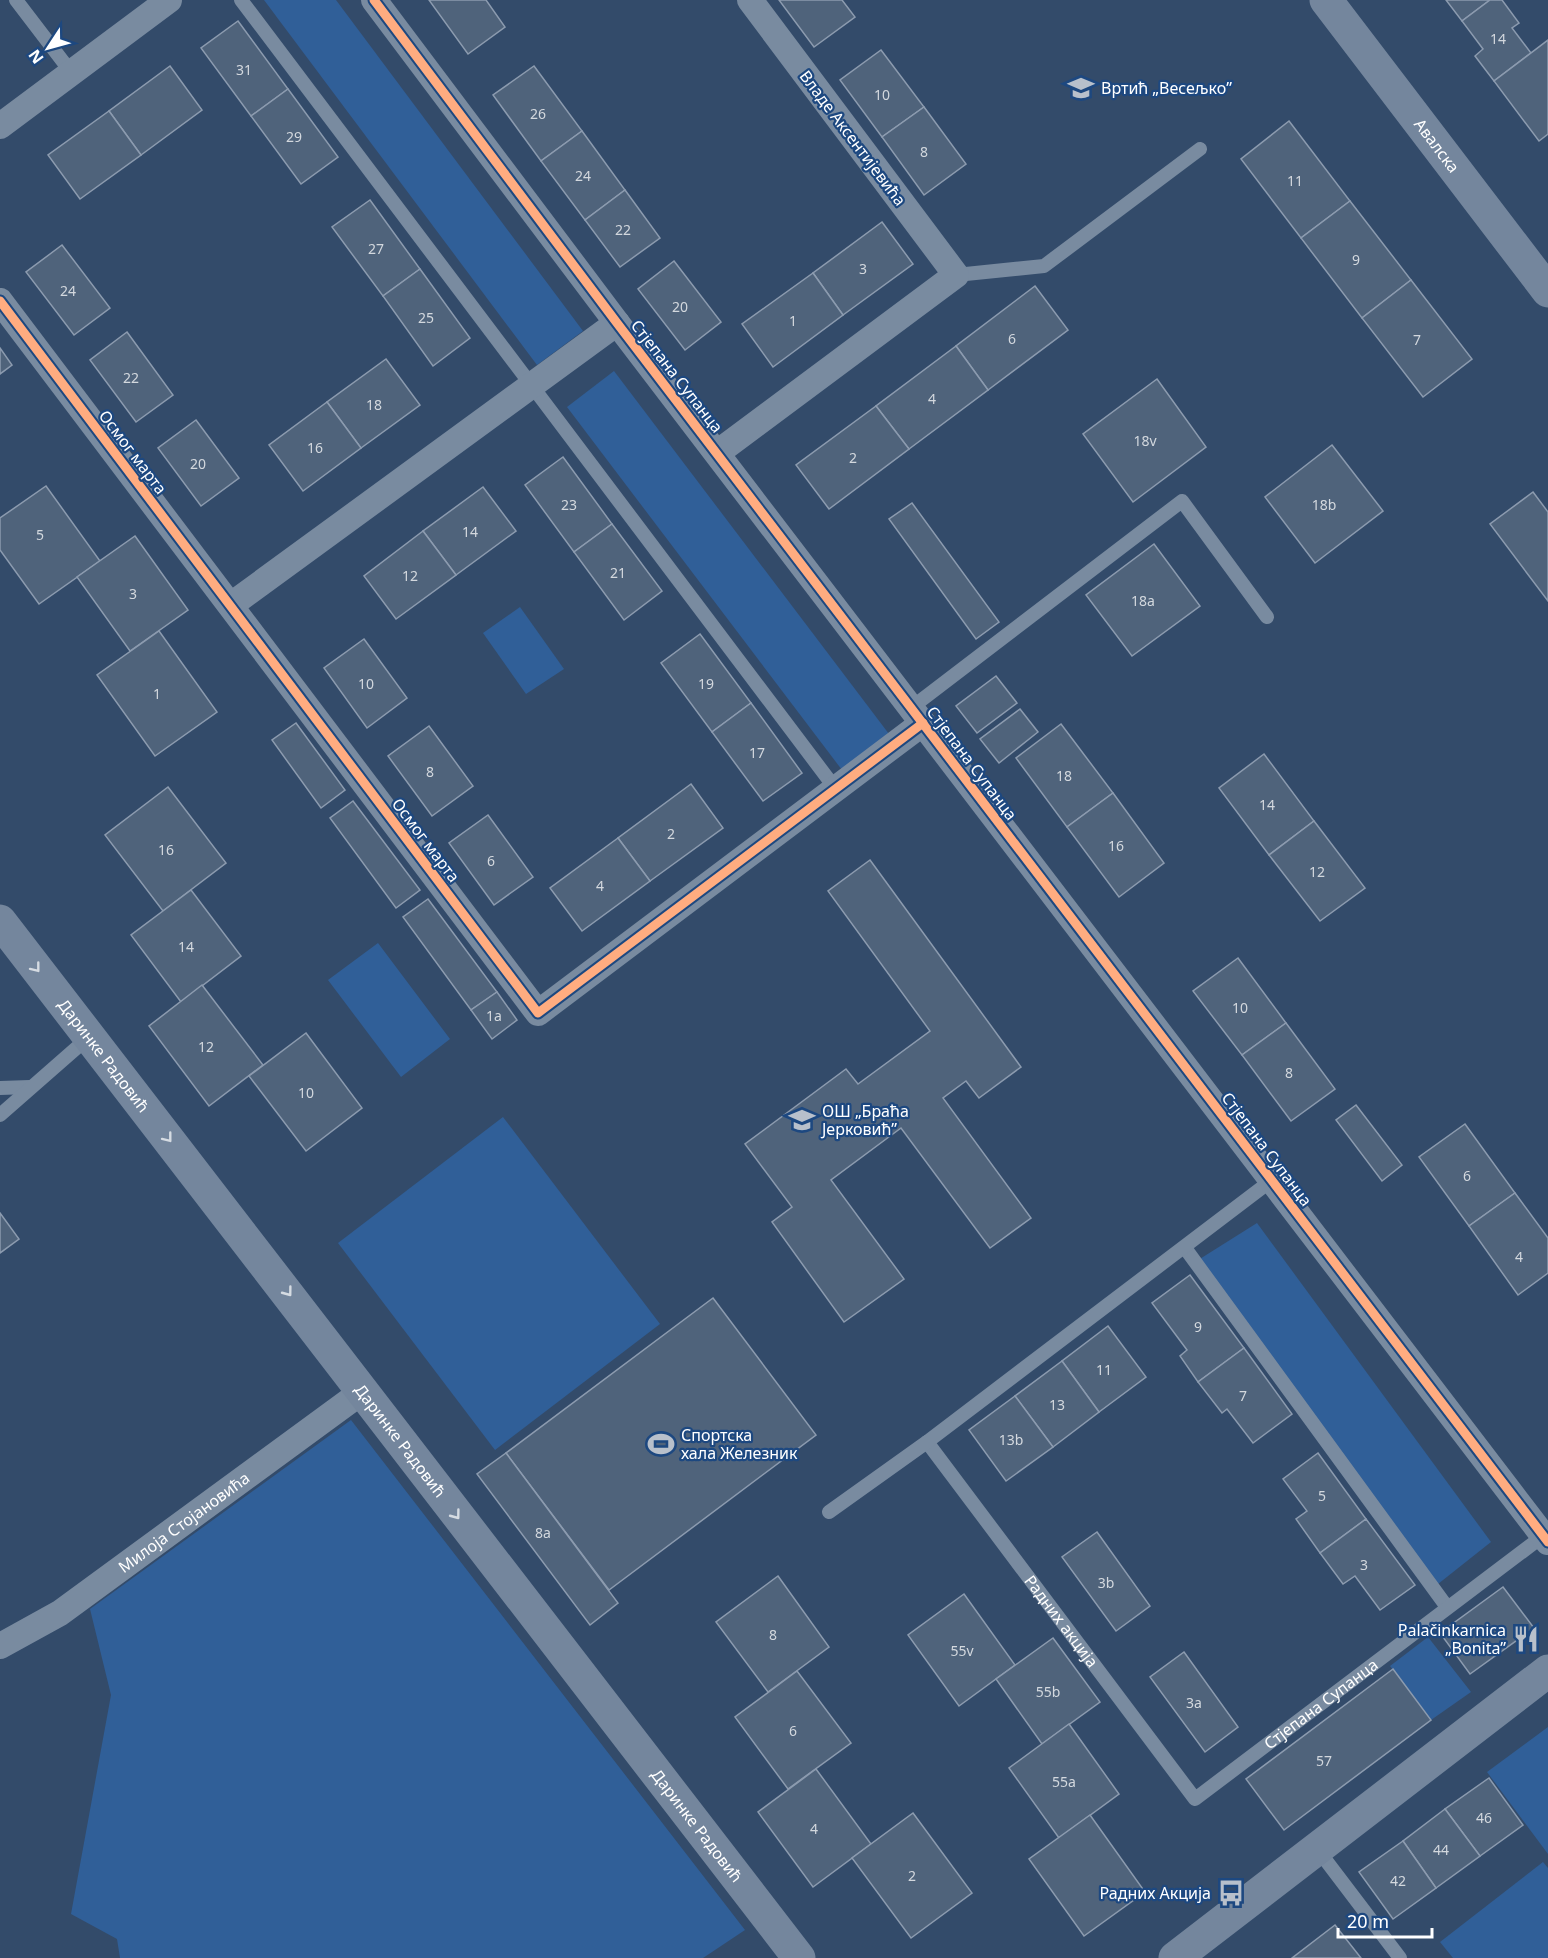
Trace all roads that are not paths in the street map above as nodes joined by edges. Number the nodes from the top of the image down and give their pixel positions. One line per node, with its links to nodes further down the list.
1 (16, 0): 7 (lane)
2 (169, 0): 7 (street)
3 (241, 0): 14 (lane)
4 (750, 0): 11 (street, Владе Аксентијевића)
5 (1326, 0): 10 (street, Авалска)
6 (378, 1): 13 (street, Стјепана Супанца)
7 (71, 72): 8 (street)
8 (0, 126)
9 (1200, 149): 11 (lane)
10 (1542, 272)
11 (956, 275): 15 (street)
12 (0, 301): 16 (street, Осмог марта)
13 (617, 323): 14 (street); 15 (street, Стјепана Супанца)
14 (533, 385): 16 (street); 19 (lane)
15 (717, 453): 18 (street, Стјепана Супанца)
16 (231, 605): 19 (street, Осмог марта)
17 (1267, 617): 18 (lane, Стјепана Супанца)
18 (917, 716): 19 (street, Осмог марта); 25 (street, Стјепана Супанца)
19 (835, 788)
20 (0, 921): 21 (street, Даринке Радовић, one-way to 21)
21 (89, 1036): 22 (lane); 27 (street, Даринке Радовић, one-way to 27)
22 (30, 1087): 23 (lane); 24 (lane)
23 (0, 1088)
24 (0, 1114)
25 (1272, 1180): 26 (lane, Стјепана Супанца); 30 (street, Стјепана Супанца)
26 (1185, 1248): 28 (lane, Стјепана Супанца); 31 (lane)
27 (363, 1391): 32 (street, Милоја Стојановића); 36 (street, Даринке Радовић, one-way to 36)
28 (927, 1442): 29 (lane, Стјепана Супанца); 34 (lane, Радних акција)
29 (829, 1512)
30 (1546, 1539): 31 (lane, Стјепана Супанца)
31 (1447, 1607): 34 (lane, Стјепана Супанца)
32 (0, 1646)
33 (1548, 1671): 35 (street)
34 (1195, 1799)
35 (1318, 1850): 37 (street); 38 (lane)
36 (800, 1958)
37 (1175, 1958)
38 (1400, 1958)

